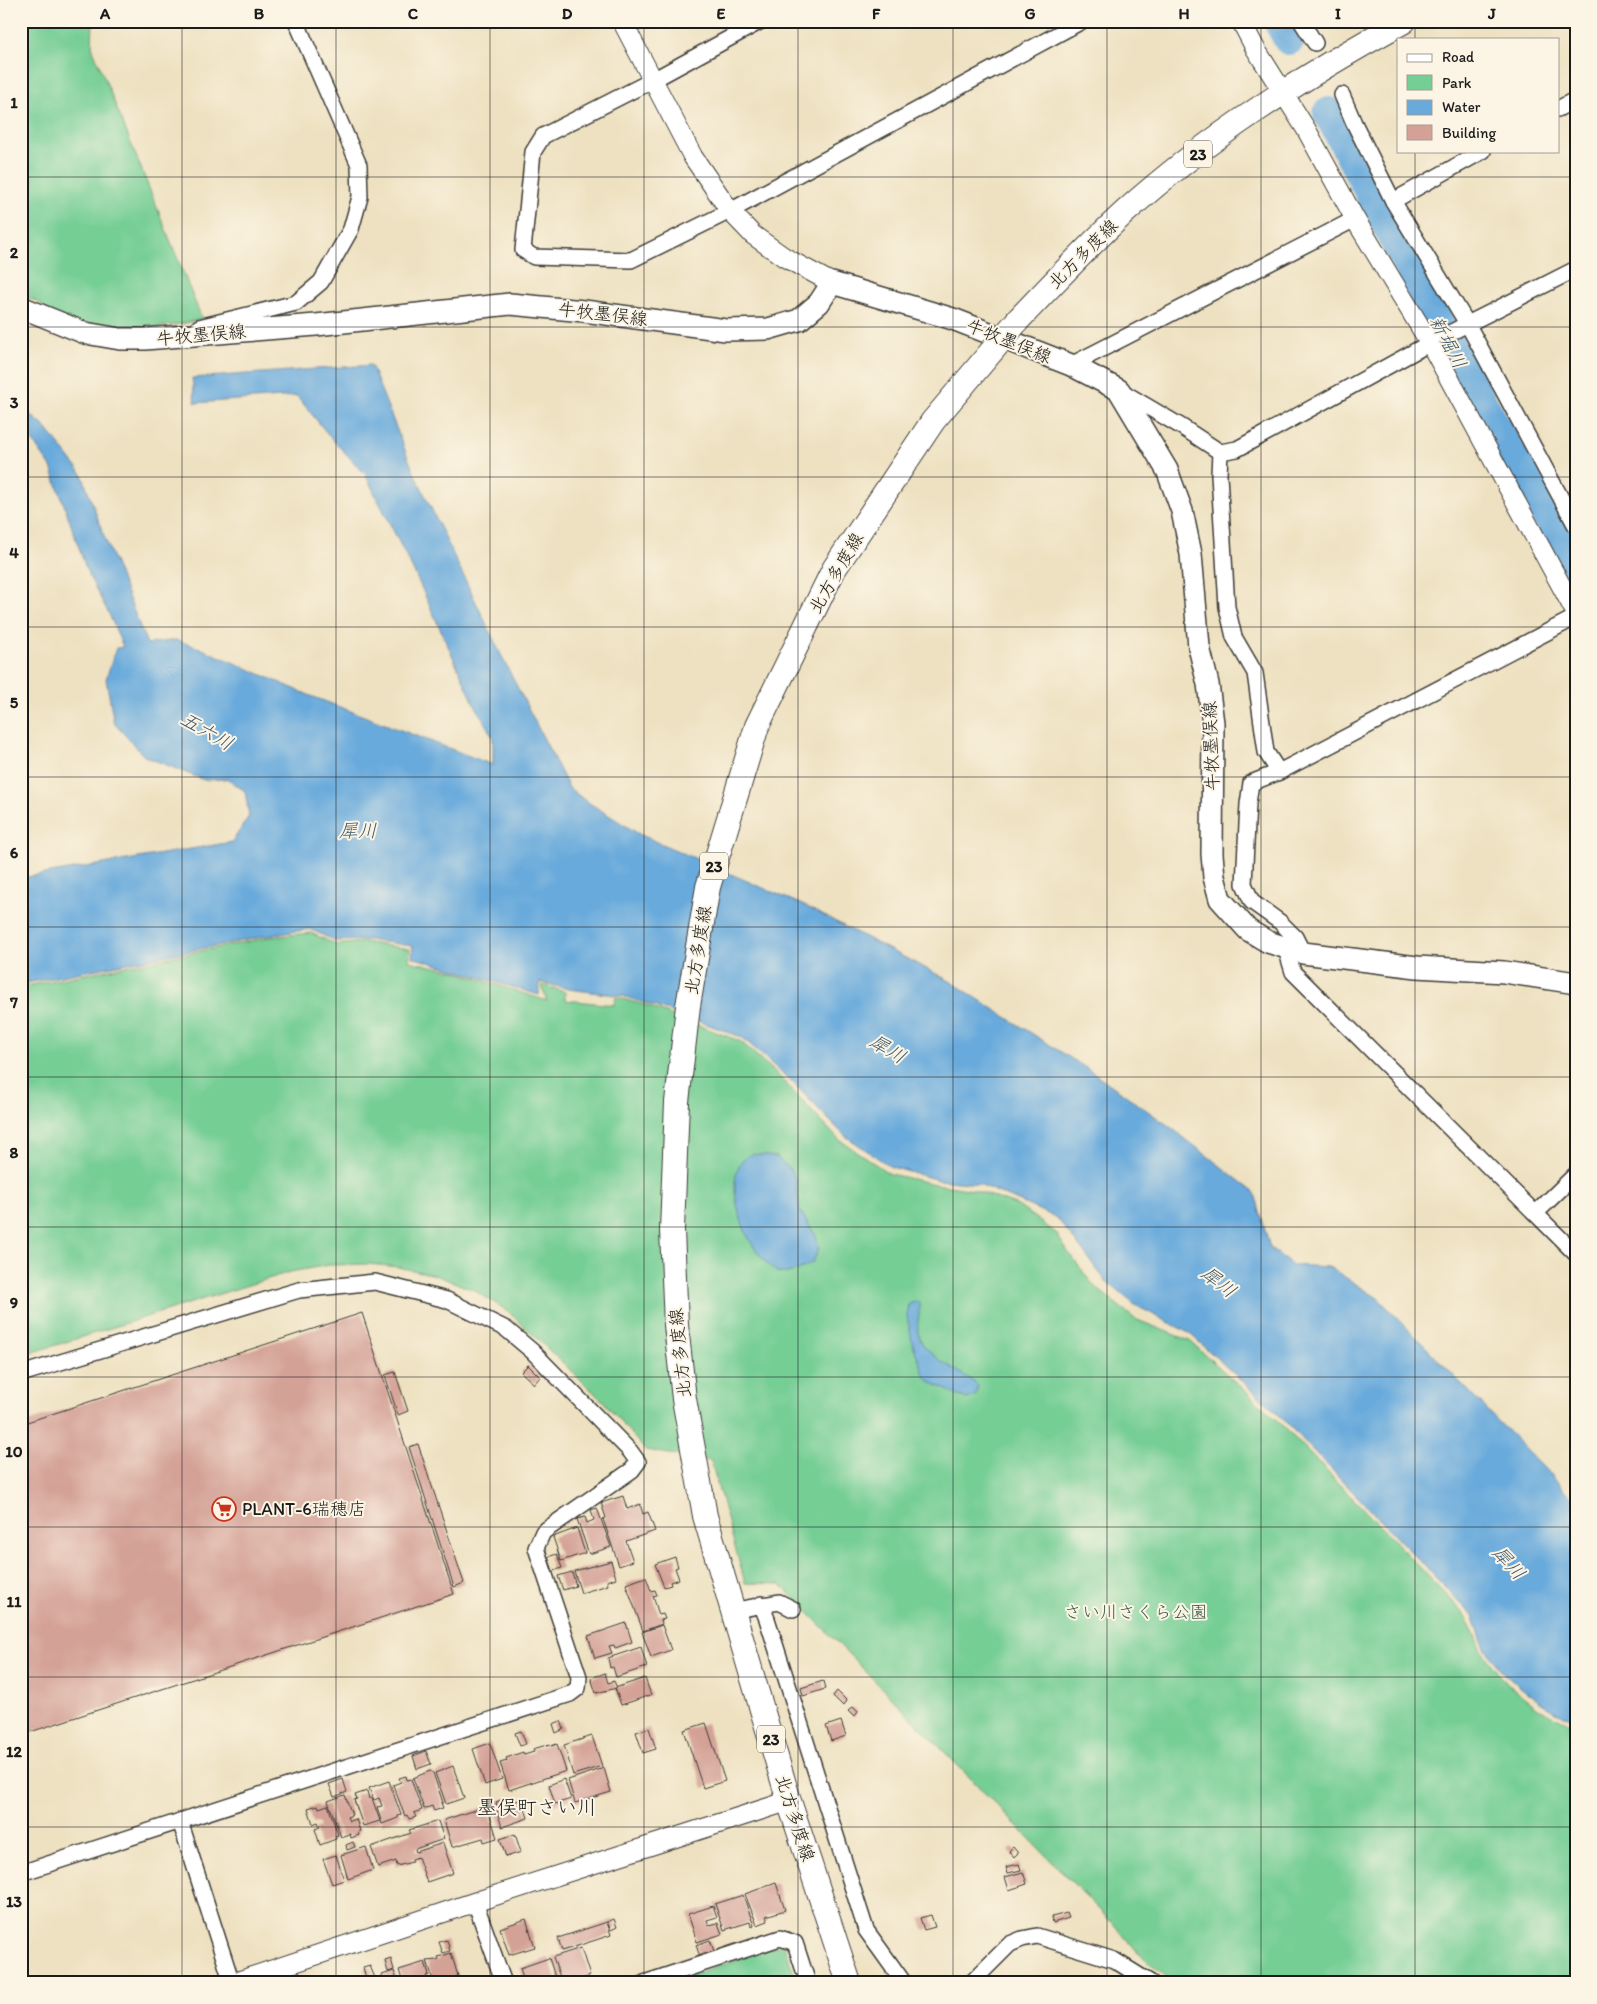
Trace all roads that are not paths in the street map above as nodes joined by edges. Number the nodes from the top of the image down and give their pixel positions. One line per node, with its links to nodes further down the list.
1 (296, 21): 24 (street)
2 (622, 21): 9 (street)
3 (761, 21): 9 (street)
4 (1082, 21): 16 (street)
5 (1241, 21): 10 (street)
6 (1300, 21): 8 (street)
7 (1404, 21): 10 (main road, 北方多度線 / 23)
8 (1315, 43)
9 (653, 80): 16 (street); 16 (street)
10 (1284, 92): 17 (street); 41 (main road, 北方多度線 / 23, bridge)
11 (1342, 95): 15 (street)
12 (1576, 99): 13 (street)
13 (1560, 108)
14 (1481, 152): 15 (street)
15 (1393, 201): 23 (street)
16 (730, 212): 19 (street)
17 (1355, 218): 25 (street); 26 (street)
18 (1576, 269): 23 (street)
19 (832, 283): 24 (main road, 牛牧墨俣線); 26 (main road, 牛牧墨俣線)
20 (21, 299): 22 (street)
21 (21, 307): 22 (main road, 牛牧墨俣線)
22 (49, 319): 24 (main road, 牛牧墨俣線)
23 (1464, 327): 25 (street); 29 (street)
24 (145, 339)
25 (1435, 341): 28 (street); 30 (street)
26 (1071, 365): 27 (main road, 牛牧墨俣線)
27 (1119, 390): 28 (street); 33 (main road, 牛牧墨俣線)
28 (1220, 452): 32 (street)
29 (1576, 526)
30 (1576, 613)
31 (1576, 617): 32 (street)
32 (1279, 772): 33 (street)
33 (1295, 951): 34 (main road, 牛牧墨俣線); 36 (street)
34 (1576, 983)
35 (1576, 1174): 36 (street)
36 (1536, 1213): 37 (street)
37 (1576, 1254)
38 (21, 1374): 43 (street)
39 (760, 1604): 40 (street); 41 (street); 51 (street)
40 (793, 1609)
41 (732, 1611): 42 (main road, 北方多度線 / 23)
42 (789, 1801): 45 (street); 50 (main road, 北方多度線 / 23)
43 (180, 1821): 44 (street); 47 (street)
44 (21, 1873)
45 (476, 1902): 47 (street); 48 (street)
46 (647, 1982): 49 (street)
47 (232, 1983)
48 (504, 1983)
49 (808, 1983)
50 (849, 1983)
51 (904, 1983)
52 (971, 1983): 53 (street)
53 (1151, 1983)

